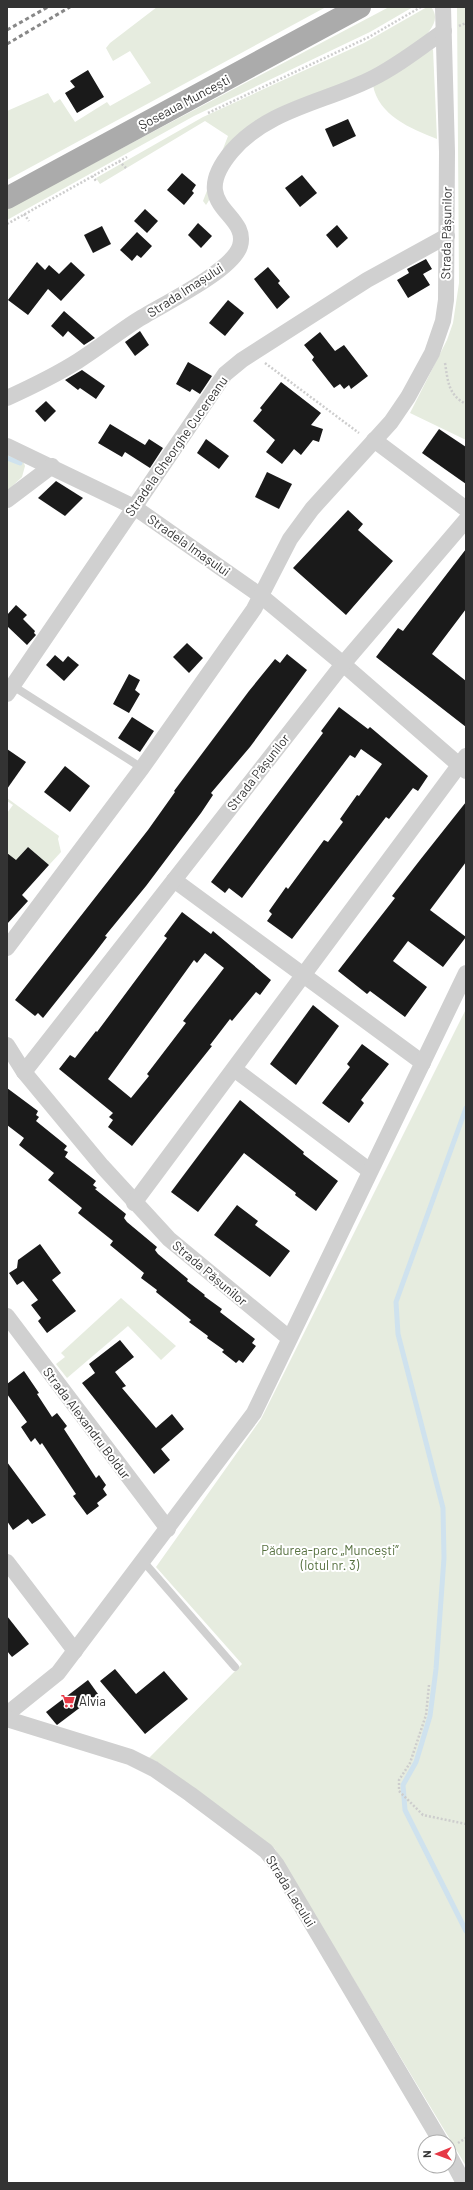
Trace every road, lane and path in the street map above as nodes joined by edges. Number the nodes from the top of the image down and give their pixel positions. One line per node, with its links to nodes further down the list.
1 (360, 7): 11 (main road, Șoseaua Muncești)
2 (421, 7): 5 (path)
3 (443, 7): 4 (street, Strada Pășunilor)
4 (444, 31): 15 (street, Strada Pășunilor); 18 (street, Strada Imașului)
5 (201, 116)
6 (133, 153): 7 (path)
7 (120, 161): 8 (path); 9 (path)
8 (126, 168)
9 (92, 176): 10 (path); 12 (path)
10 (97, 182)
11 (7, 198)
12 (24, 214): 13 (path); 14 (path)
13 (29, 220)
14 (7, 224)
15 (447, 236): 16 (street, Strada Pășunilor); 17 (street, Stradela Gheorghe Cucereanu)
16 (437, 337): 19 (path); 20 (street, Strada Pășunilor)
17 (252, 353): 20 (path); 24 (street, Stradela Gheorghe Cucereanu)
18 (7, 398)
19 (466, 404)
20 (374, 440): 25 (street); 27 (street, Strada Pășunilor)
21 (7, 446): 22 (street, Stradela Imașului)
22 (52, 466): 23 (street); 24 (street, Stradela Imașului)
23 (7, 500)
24 (134, 507): 27 (street, Stradela Imașului); 29 (street, Stradela Gheorghe Cucereanu)
25 (466, 509)
26 (466, 520): 28 (street, Strada Pășunilor)
27 (261, 596): 28 (street); 31 (street, Strada Pășunilor)
28 (343, 664): 30 (street); 32 (street, Strada Pășunilor)
29 (10, 690): 31 (lane)
30 (464, 764): 35 (street)
31 (142, 768): 33 (street, Strada Pășunilor)
32 (174, 880): 35 (street); 39 (street, Strada Pășunilor)
33 (7, 948)
34 (466, 973): 37 (street)
35 (303, 976): 37 (street); 38 (street)
36 (7, 1045): 39 (street, Strada Pășunilor)
37 (423, 1063): 40 (street)
38 (234, 1069): 40 (street); 41 (street)
39 (24, 1072): 41 (street, Strada Pășunilor)
40 (370, 1171): 43 (street)
41 (134, 1203): 43 (street, Strada Pășunilor)
42 (7, 1316): 44 (street, Strada Alexandru Boldur)
43 (289, 1338): 44 (street)
44 (168, 1529): 45 (street)
45 (143, 1561): 47 (street); 48 (lane)
46 (7, 1562): 47 (street)
47 (75, 1651): 50 (street)
48 (235, 1667)
49 (429, 1684): 52 (path)
50 (7, 1714)
51 (7, 1718): 53 (street, Strada Lacului)
52 (466, 1824)
53 (436, 2134)
54 (457, 2170): 55 (street)
55 (464, 2183)

